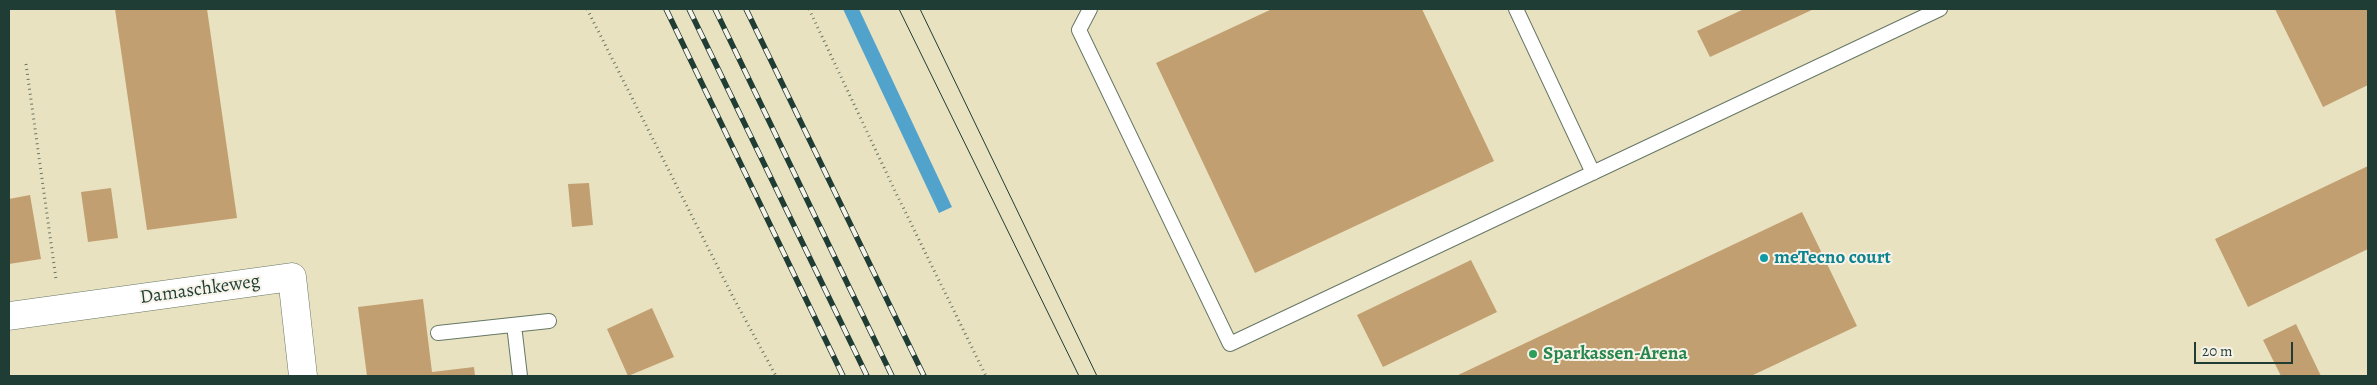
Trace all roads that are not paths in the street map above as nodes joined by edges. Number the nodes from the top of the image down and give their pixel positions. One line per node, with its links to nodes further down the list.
1 (1090, 9): 4 (lane)
2 (1516, 9): 4 (lane)
3 (1940, 9): 4 (lane)
4 (1593, 173)
5 (9, 316): 9 (street, Damaschkeweg)
6 (549, 321): 7 (lane)
7 (514, 325): 8 (lane); 10 (lane)
8 (438, 333)
9 (303, 376)
10 (520, 376)

